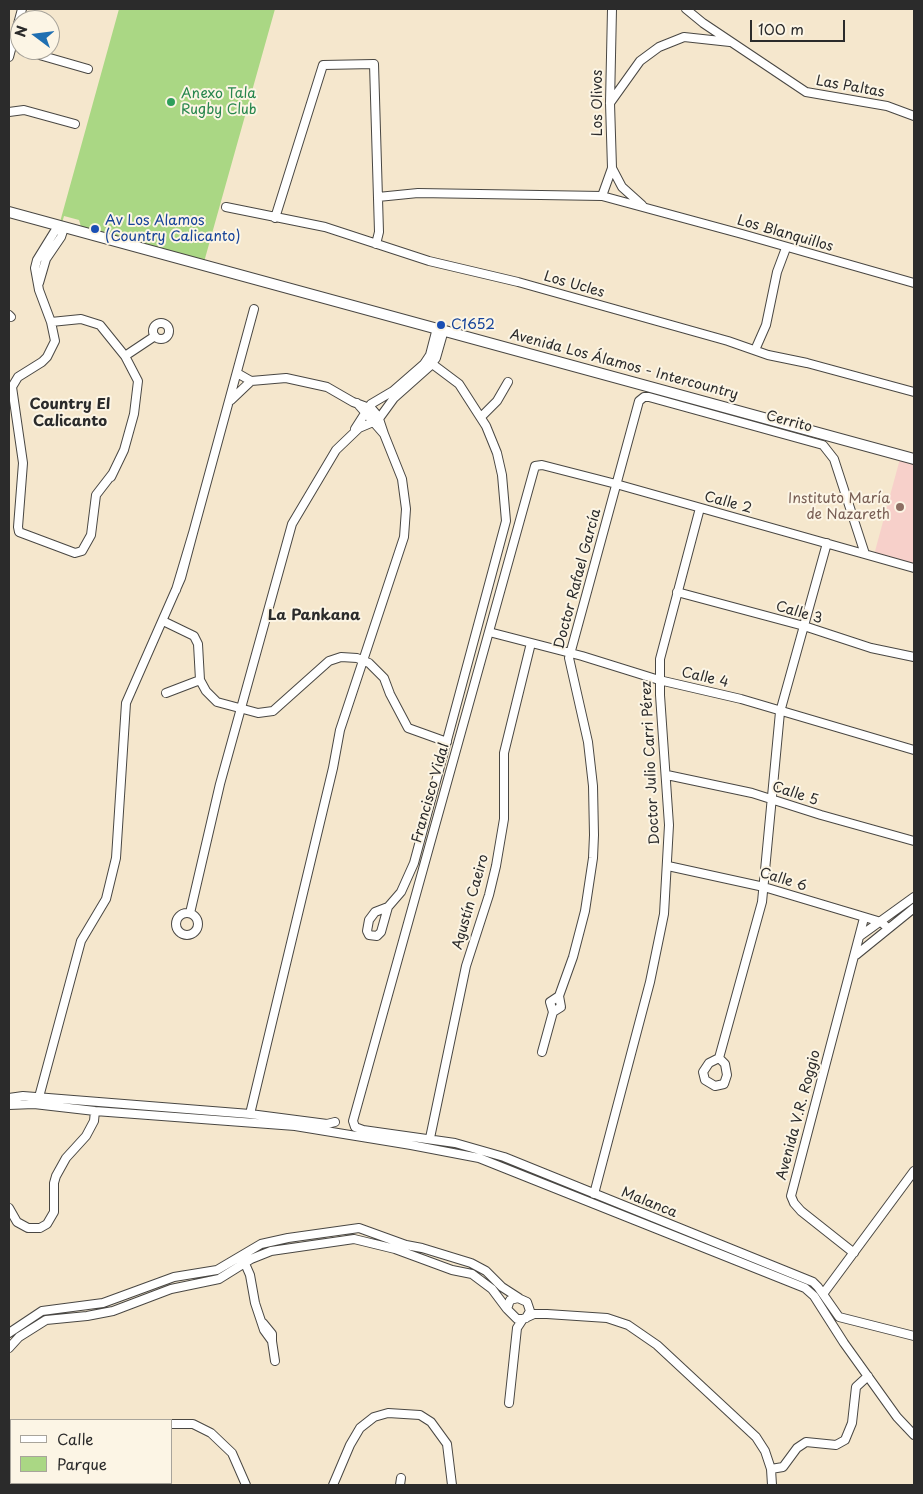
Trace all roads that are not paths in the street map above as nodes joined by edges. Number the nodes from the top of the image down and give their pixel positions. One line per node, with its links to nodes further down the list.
1 (612, 9): 6 (street, Los Olivos)
2 (686, 9): 3 (street, Las Paltas)
3 (734, 43): 6 (street); 8 (street, Las Paltas)
4 (56, 60): 5 (street)
5 (88, 69)
6 (610, 103): 10 (street, Los Olivos)
7 (9, 112): 9 (street)
8 (914, 116)
9 (75, 124)
10 (612, 168): 12 (street, Los Olivos); 14 (street, Los Blanquillos)
11 (378, 196): 12 (street, Los Blanquillos); 16 (street); 18 (street)
12 (602, 196): 14 (street, Los Blanquillos)
13 (226, 207): 16 (street, Los Ucles)
14 (648, 209): 19 (street, Los Blanquillos)
15 (9, 212): 17 (main road, Avenida Los Álamos - Intercountry)
16 (275, 218): 18 (street, Los Ucles)
17 (61, 227): 22 (street); 23 (main road, Avenida Los Álamos - Intercountry)
18 (376, 244): 25 (street, Los Ucles)
19 (786, 248): 20 (street, Los Blanquillos); 25 (street)
20 (914, 283)
21 (254, 309): 28 (street)
22 (51, 322): 26 (street); 26 (street)
23 (440, 329): 27 (street); 38 (main road, Avenida Los Álamos - Intercountry)
24 (155, 336): 26 (street)
25 (755, 350): 31 (street, Los Ucles)
26 (126, 356)
27 (430, 362): 34 (street); 35 (street); 36 (street)
28 (237, 373): 29 (street); 32 (street)
29 (251, 381): 32 (street); 34 (street)
30 (508, 382): 35 (street)
31 (914, 392)
32 (229, 401): 46 (street)
33 (637, 404): 40 (street, Doctor Rafael García); 43 (street, Cerrito)
34 (367, 410): 36 (street); 37 (street)
35 (481, 417): 58 (street)
36 (375, 421): 37 (street); 52 (street)
37 (353, 433): 56 (street)
38 (914, 459)
39 (535, 466): 40 (street, Calle 2); 48 (street, Francisco Vidal)
40 (616, 484): 41 (street, Calle 2); 50 (street, Doctor Rafael García)
41 (700, 508): 42 (street, Calle 2); 45 (street, Doctor Julio Carri Pérez)
42 (827, 543): 43 (street, Calle 2); 47 (street)
43 (865, 554): 44 (street, Calle 2)
44 (914, 568)
45 (677, 592): 47 (street, Calle 3); 54 (street, Doctor Julio Carri Pérez)
46 (163, 621): 53 (street); 76 (street)
47 (804, 626): 51 (street, Calle 3); 57 (street)
48 (489, 632): 49 (street, Calle 4); 82 (street, Francisco Vidal)
49 (531, 643): 50 (street, Calle 4); 83 (street, Agustín Caeiro)
50 (570, 652): 54 (street, Calle 4); 74 (street, Doctor Rafael García)
51 (914, 656)
52 (363, 660): 56 (street); 58 (street); 80 (street)
53 (200, 680): 55 (street); 56 (street)
54 (659, 680): 57 (street, Calle 4); 60 (street, Doctor Julio Carri Pérez)
55 (166, 693)
56 (240, 710): 68 (street)
57 (780, 712): 59 (street, Calle 4); 61 (street)
58 (447, 742): 66 (street)
59 (914, 750)
60 (667, 775): 61 (street, Calle 5); 63 (street, Doctor Julio Carri Pérez)
61 (772, 799): 62 (street, Calle 5); 64 (street)
62 (914, 840)
63 (668, 866): 64 (street, Calle 6); 85 (street, Doctor Julio Carri Pérez)
64 (764, 887): 69 (street, Calle 6); 75 (street)
65 (914, 897): 70 (street)
66 (388, 908)
67 (914, 908): 71 (street)
68 (190, 913)
69 (864, 918): 70 (street, Calle 6); 72 (street, Avenida V.R. Roggio)
70 (881, 922): 71 (street, Calle 6); 72 (street)
71 (888, 928): 73 (street)
72 (860, 936): 73 (street, Avenida V.R. Roggio)
73 (855, 957): 89 (street, Avenida V.R. Roggio)
74 (542, 1052)
75 (719, 1058)
76 (39, 1097): 77 (street); 80 (street)
77 (9, 1098)
78 (9, 1105): 79 (street)
79 (95, 1111): 86 (street); 105 (street)
80 (250, 1114): 81 (street)
81 (335, 1122)
82 (355, 1127): 83 (street, Malanca)
83 (430, 1138): 85 (street, Malanca)
84 (914, 1171): 89 (street)
85 (594, 1194): 92 (street, Malanca)
86 (9, 1208)
87 (338, 1232): 88 (street); 90 (street); 94 (street)
88 (341, 1242): 91 (street); 97 (street)
89 (854, 1253): 92 (street)
90 (241, 1256): 91 (street); 93 (street)
91 (246, 1263): 96 (street); 104 (street)
92 (823, 1294): 101 (street, Malanca)
93 (124, 1297): 96 (street); 100 (street)
94 (519, 1298): 95 (street); 97 (street)
95 (527, 1302): 98 (street); 99 (street)
96 (128, 1305): 103 (street)
97 (508, 1311): 99 (street); 102 (street)
98 (547, 1314): 99 (street); 109 (street)
99 (525, 1318): 102 (street)
100 (9, 1333)
101 (914, 1336)
102 (515, 1338): 106 (street)
103 (9, 1348)
104 (275, 1361)
105 (868, 1376): 108 (street); 109 (street)
106 (509, 1403)
107 (172, 1424): 110 (street)
108 (914, 1435)
109 (771, 1469): 113 (street)
110 (246, 1485)
111 (332, 1485): 112 (street)
112 (452, 1485)
113 (772, 1485)

